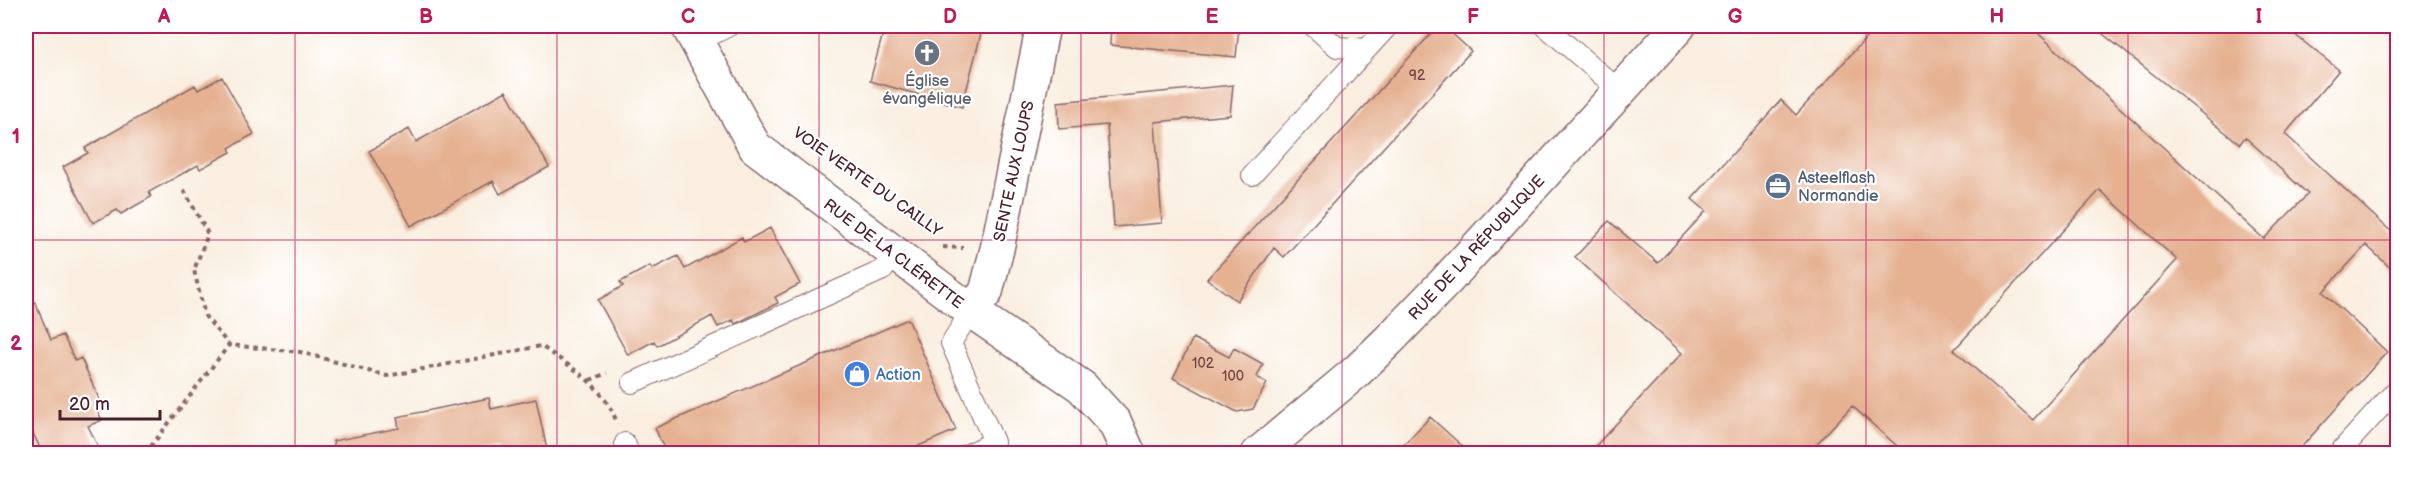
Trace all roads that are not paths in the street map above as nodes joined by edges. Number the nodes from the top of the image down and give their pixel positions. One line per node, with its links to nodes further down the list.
1 (729, 26): 7 (lane)
2 (1043, 26): 12 (street, SENTE AUX LOUPS)
3 (1313, 26): 8 (lane)
4 (1388, 26): 8 (lane)
5 (1545, 26): 9 (lane)
6 (1679, 26): 9 (street, RUE DE LA RÉPUBLIQUE)
7 (693, 34): 11 (street, RUE DE LA CLÉRETTE)
8 (1367, 49): 10 (lane)
9 (1620, 91): 17 (street, RUE DE LA RÉPUBLIQUE)
10 (1252, 175)
11 (895, 255): 12 (street, RUE DE LA CLÉRETTE); 13 (lane)
12 (971, 311): 15 (lane); 16 (street, RUE DE LA CLÉRETTE)
13 (632, 383)
14 (2397, 388): 18 (lane)
15 (968, 453)
16 (1129, 453)
17 (1258, 453)
18 (2338, 453)

